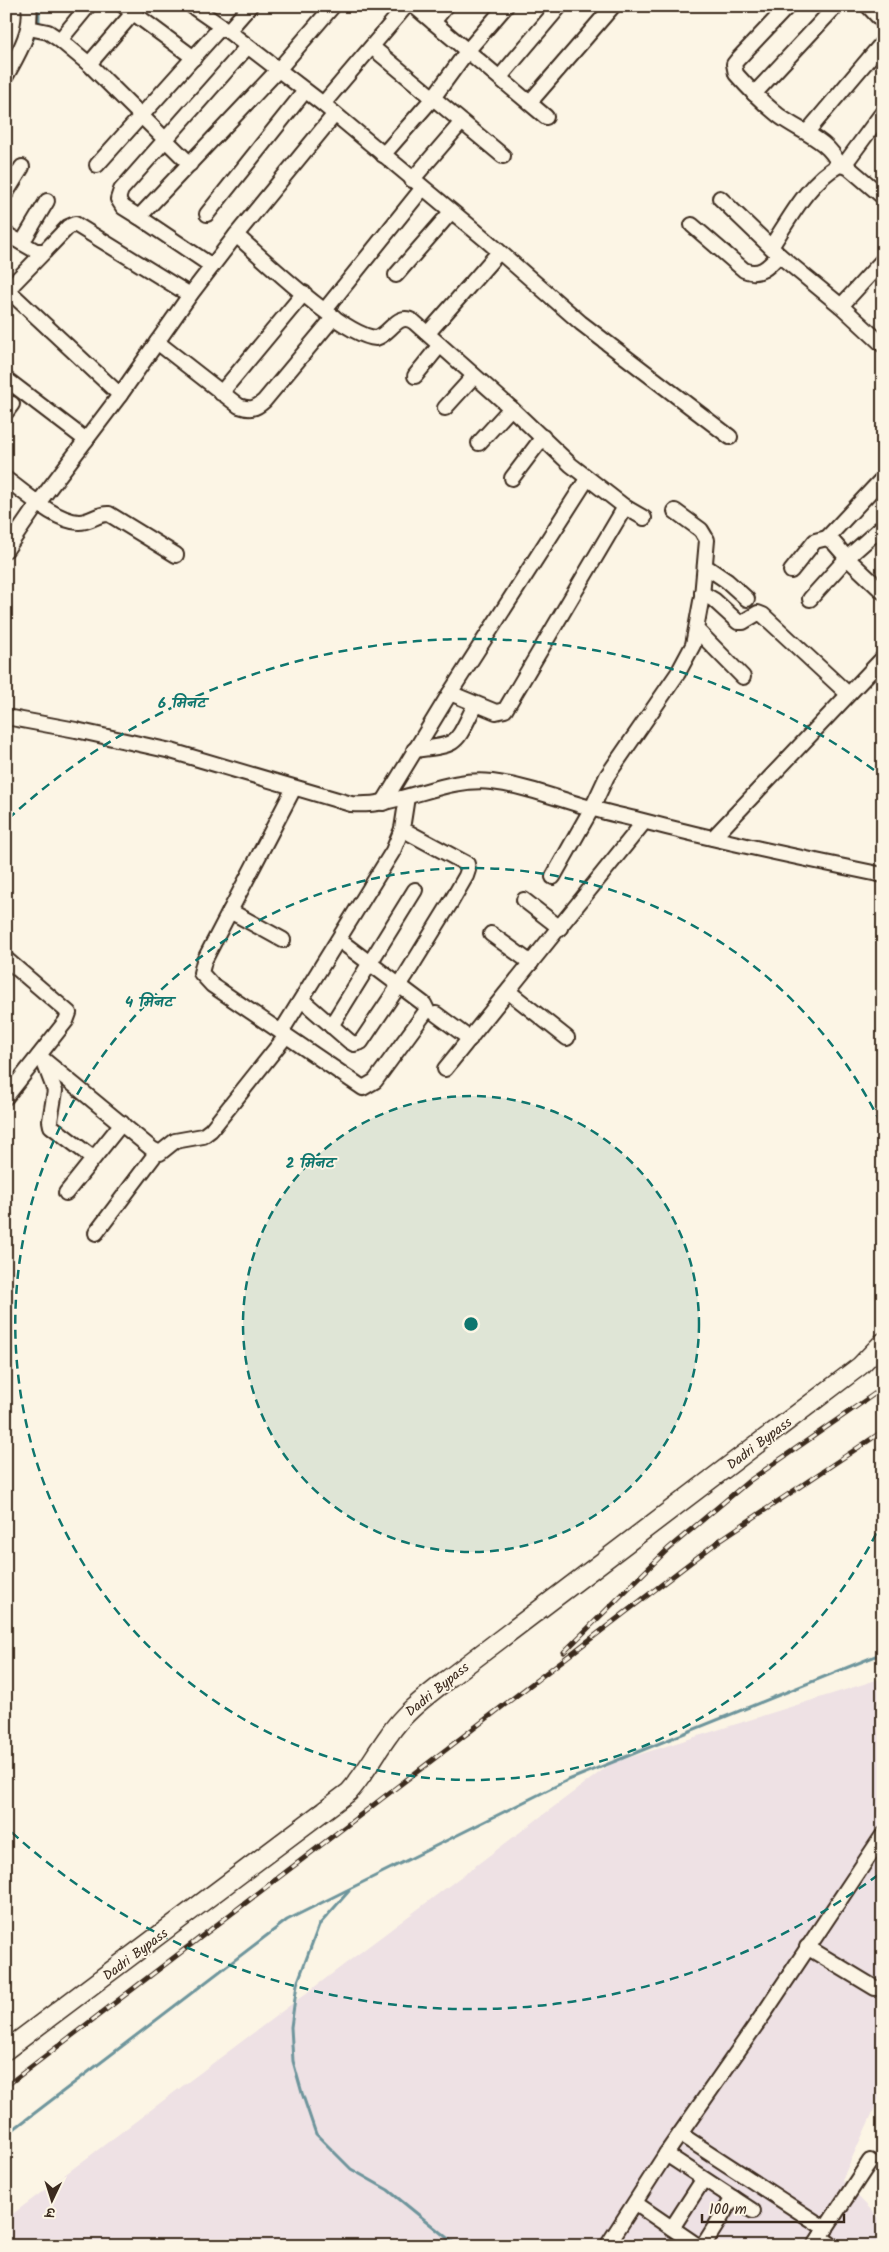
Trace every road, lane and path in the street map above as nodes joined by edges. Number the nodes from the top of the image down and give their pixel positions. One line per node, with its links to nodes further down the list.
1 (30, 6): 18 (street)
2 (88, 6): 20 (street)
3 (250, 6): 19 (street)
4 (333, 6): 28 (street)
5 (406, 6): 23 (street)
6 (414, 6): 16 (street)
7 (446, 6): 16 (street)
8 (506, 6): 24 (street)
9 (560, 6): 29 (street)
10 (613, 6): 33 (street)
11 (788, 6): 31 (street)
12 (836, 6): 31 (street)
13 (870, 7): 17 (street)
14 (198, 8): 19 (street)
15 (128, 10): 25 (street); 26 (street)
16 (432, 22): 24 (street)
17 (883, 22)
18 (35, 29): 20 (street); 27 (street)
19 (225, 29): 22 (street); 25 (street)
20 (60, 40): 26 (street)
21 (883, 42): 40 (street)
22 (248, 47): 28 (street); 41 (street)
23 (372, 47): 32 (street); 34 (street)
24 (468, 50): 29 (street); 32 (street)
25 (194, 58): 38 (street)
26 (89, 64): 38 (street)
27 (8, 68)
28 (278, 70): 30 (street); 45 (street)
29 (500, 77): 33 (street)
30 (305, 91): 34 (street); 54 (street)
31 (754, 94): 40 (street)
32 (432, 98): 39 (street); 42 (street)
33 (530, 102): 37 (street)
34 (323, 104): 36 (street)
35 (883, 112): 46 (street)
36 (335, 114): 42 (street); 58 (street)
37 (546, 116)
38 (142, 117): 41 (street); 44 (street)
39 (461, 123): 43 (street); 48 (street)
40 (807, 132): 46 (street)
41 (167, 140): 45 (street); 55 (street)
42 (383, 155): 48 (street)
43 (503, 156)
44 (97, 164)
45 (190, 164): 55 (street)
46 (841, 165): 50 (street); 61 (street)
47 (22, 167): 49 (street)
48 (417, 185): 53 (street); 69 (street)
49 (6, 193)
50 (883, 197)
51 (720, 198): 61 (street)
52 (47, 201): 59 (street)
53 (451, 212): 62 (street); 65 (street)
54 (207, 214)
55 (139, 217): 64 (street)
56 (692, 225): 61 (street)
57 (6, 234): 59 (street)
58 (236, 235): 64 (street); 66 (street)
59 (22, 243): 60 (street)
60 (45, 251): 67 (street); 78 (street)
61 (775, 251): 68 (street)
62 (499, 252): 70 (street); 82 (street)
63 (883, 260): 68 (street)
64 (212, 266): 67 (street)
65 (396, 275)
66 (304, 293): 69 (street); 77 (street)
67 (190, 295): 71 (street)
68 (841, 306): 73 (street)
69 (330, 314): 70 (street); 77 (street)
70 (428, 333): 72 (street)
71 (157, 342): 77 (street); 78 (street)
72 (440, 345): 74 (street); 75 (street)
73 (883, 345)
74 (415, 376)
75 (474, 376): 79 (street); 80 (street)
76 (6, 379): 83 (street)
77 (221, 393)
78 (120, 395): 83 (street)
79 (445, 408)
80 (511, 408): 81 (street); 84 (street)
81 (543, 437): 86 (street); 88 (street)
82 (730, 437)
83 (86, 440): 89 (street)
84 (479, 443)
85 (6, 478): 89 (street)
86 (512, 478)
87 (883, 478): 94 (street)
88 (587, 479): 90 (street); 107 (street)
89 (39, 502): 95 (street); 96 (street)
90 (625, 507): 92 (street); 109 (street)
91 (675, 511): 98 (street)
92 (644, 518)
93 (883, 526): 97 (street)
94 (827, 538): 97 (street); 99 (street)
95 (6, 550)
96 (176, 555)
97 (847, 558): 100 (street); 103 (street)
98 (705, 566): 101 (street); 102 (street)
99 (791, 571)
100 (881, 588)
101 (702, 593): 104 (street); 108 (street)
102 (747, 599)
103 (810, 599)
104 (697, 630): 106 (street); 115 (street)
105 (883, 658): 108 (street)
106 (743, 676)
107 (450, 693): 109 (street); 111 (street)
108 (848, 694): 118 (street)
109 (475, 705): 111 (street)
110 (6, 717): 112 (street)
111 (414, 750): 114 (street)
112 (294, 788): 114 (street); 123 (street)
113 (407, 797): 114 (street); 115 (street); 117 (street)
114 (383, 803)
115 (592, 808): 116 (street); 120 (street)
116 (644, 822): 118 (street); 124 (street)
117 (402, 829): 127 (street); 131 (street)
118 (714, 838): 119 (street)
119 (883, 875)
120 (553, 878)
121 (416, 890): 129 (street)
122 (524, 900): 124 (street)
123 (230, 910): 126 (street); 136 (street)
124 (560, 928): 130 (street)
125 (491, 934): 130 (street)
126 (283, 940)
127 (339, 940): 129 (street); 133 (street)
128 (6, 959): 139 (street)
129 (369, 962): 131 (street); 135 (street)
130 (531, 964): 132 (street)
131 (399, 985): 135 (street); 136 (street)
132 (509, 992): 137 (street); 138 (street)
133 (302, 1000): 135 (street); 136 (street)
134 (436, 1014): 138 (street)
135 (331, 1026)
136 (284, 1034): 143 (street)
137 (567, 1038)
138 (470, 1039): 140 (street)
139 (41, 1058): 141 (street); 142 (street); 144 (street)
140 (445, 1069)
141 (6, 1097)
142 (122, 1123): 143 (street); 144 (street)
143 (158, 1152): 146 (street)
144 (92, 1158): 145 (street)
145 (66, 1193)
146 (96, 1234)
147 (883, 1342): 151 (main road, Dadri Bypass)
148 (882, 1837): 149 (street)
149 (807, 1947): 150 (street); 152 (street)
150 (883, 1988)
151 (6, 2050)
152 (680, 2134): 153 (street); 160 (street)
153 (666, 2154): 155 (street); 157 (street)
154 (870, 2161): 160 (street)
155 (703, 2180): 156 (street); 159 (street)
156 (733, 2198): 158 (street); 163 (street)
157 (635, 2203): 159 (street); 161 (street)
158 (754, 2211)
159 (672, 2228): 162 (street)
160 (820, 2237): 164 (street)
161 (607, 2246)
162 (698, 2246)
163 (703, 2246)
164 (833, 2246)

